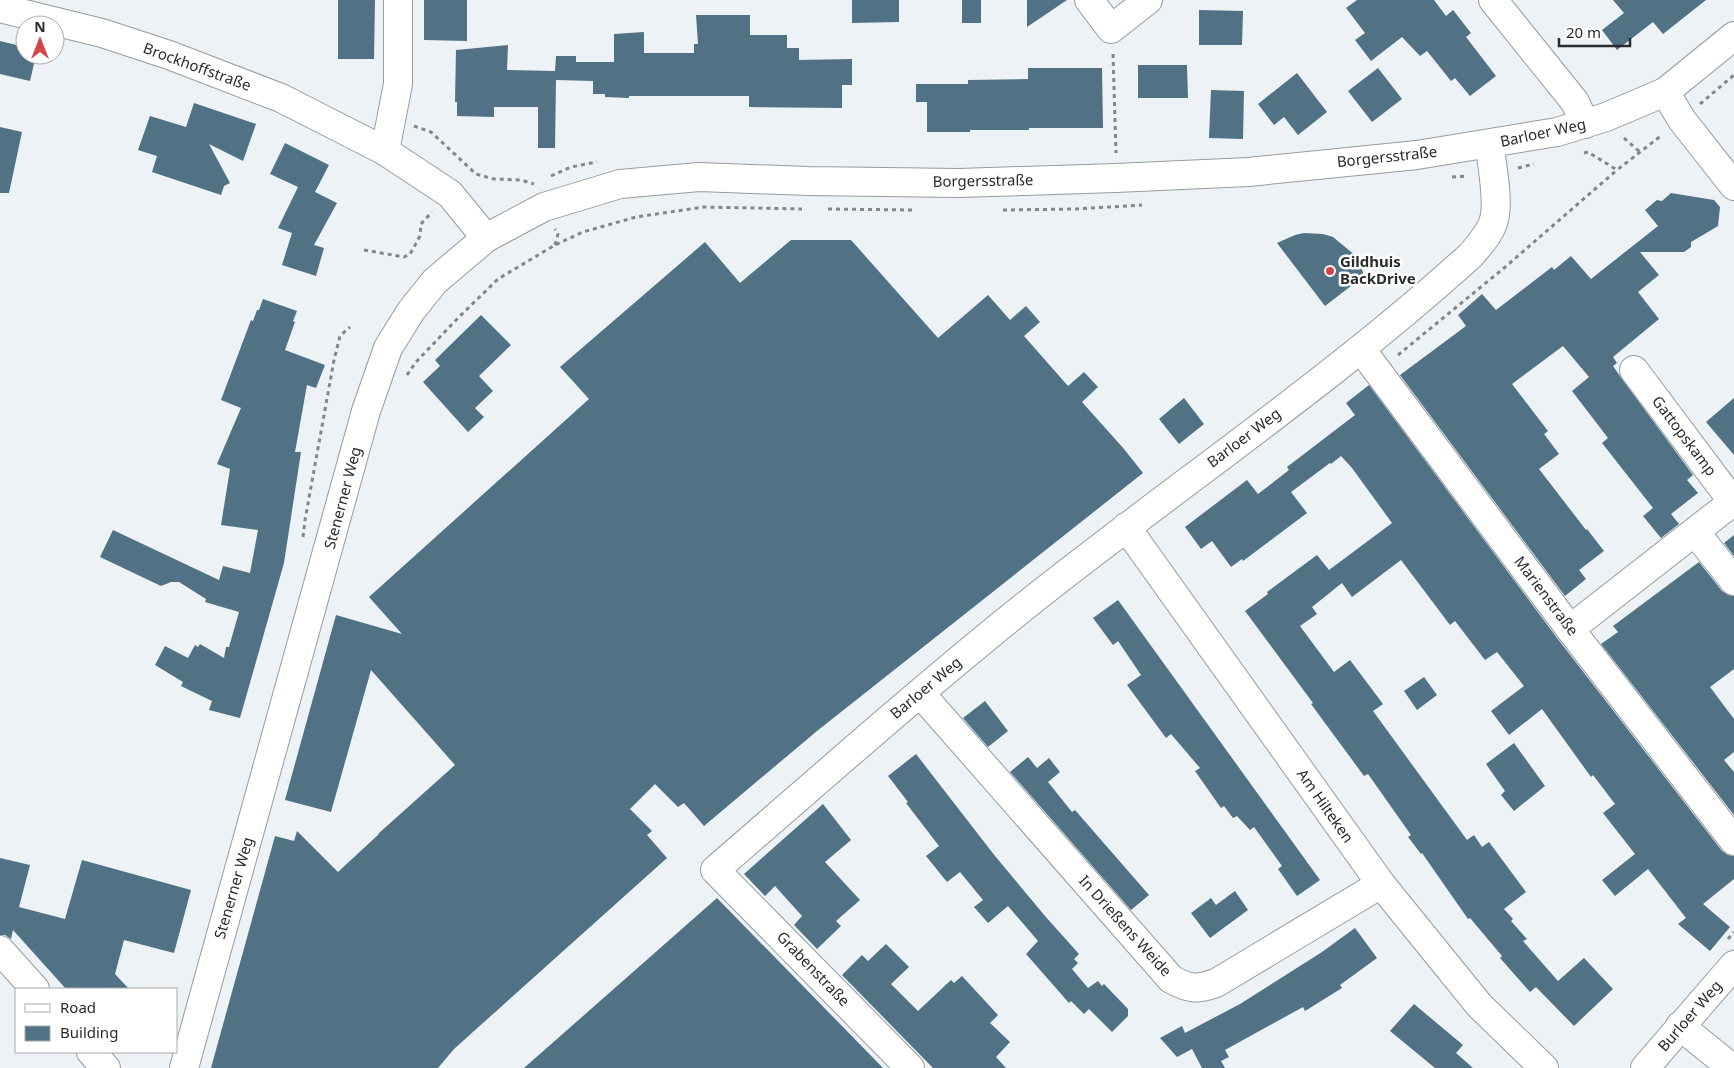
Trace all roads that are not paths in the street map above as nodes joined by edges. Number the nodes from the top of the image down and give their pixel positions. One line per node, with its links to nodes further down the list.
1 (398, 0): 10 (street)
2 (1089, 0): 3 (street)
3 (1148, 0)
4 (1493, 0): 8 (street)
5 (0, 8): 10 (street, Brockhoffstraße)
6 (1734, 36): 7 (street, Barloer Weg)
7 (1665, 92): 8 (street, Barloer Weg); 11 (street)
8 (1585, 124): 9 (street, Barloer Weg)
9 (1489, 144): 12 (street, Borgersstraße); 13 (street, Barloer Weg)
10 (385, 151): 12 (street)
11 (1734, 186)
12 (486, 238): 30 (street, Stenerner Weg)
13 (1360, 349): 16 (street, Barloer Weg); 19 (street, Marienstraße)
14 (1634, 370): 15 (street, Gattopskamp)
15 (1734, 501): 17 (street, Gattopskamp)
16 (1126, 527): 20 (street, Barloer Weg); 23 (street, Am Hilteken)
17 (1695, 532): 18 (street); 19 (street, Gattopskamp)
18 (1734, 581)
19 (1570, 629): 21 (street, Marienstraße)
20 (920, 693): 22 (street, Barloer Weg); 23 (street, In Drießens Weide)
21 (1734, 841)
22 (716, 870): 31 (street, Grabenstraße)
23 (1381, 884): 32 (street, Am Hilteken)
24 (0, 950): 26 (street)
25 (1734, 964): 27 (street, Burloer Weg)
26 (34, 988)
27 (1680, 1026): 33 (street, Burloer Weg); 34 (street)
28 (92, 1053): 29 (street)
29 (106, 1068)
30 (184, 1068)
31 (910, 1068)
32 (1544, 1068)
33 (1645, 1068)
34 (1732, 1068)

